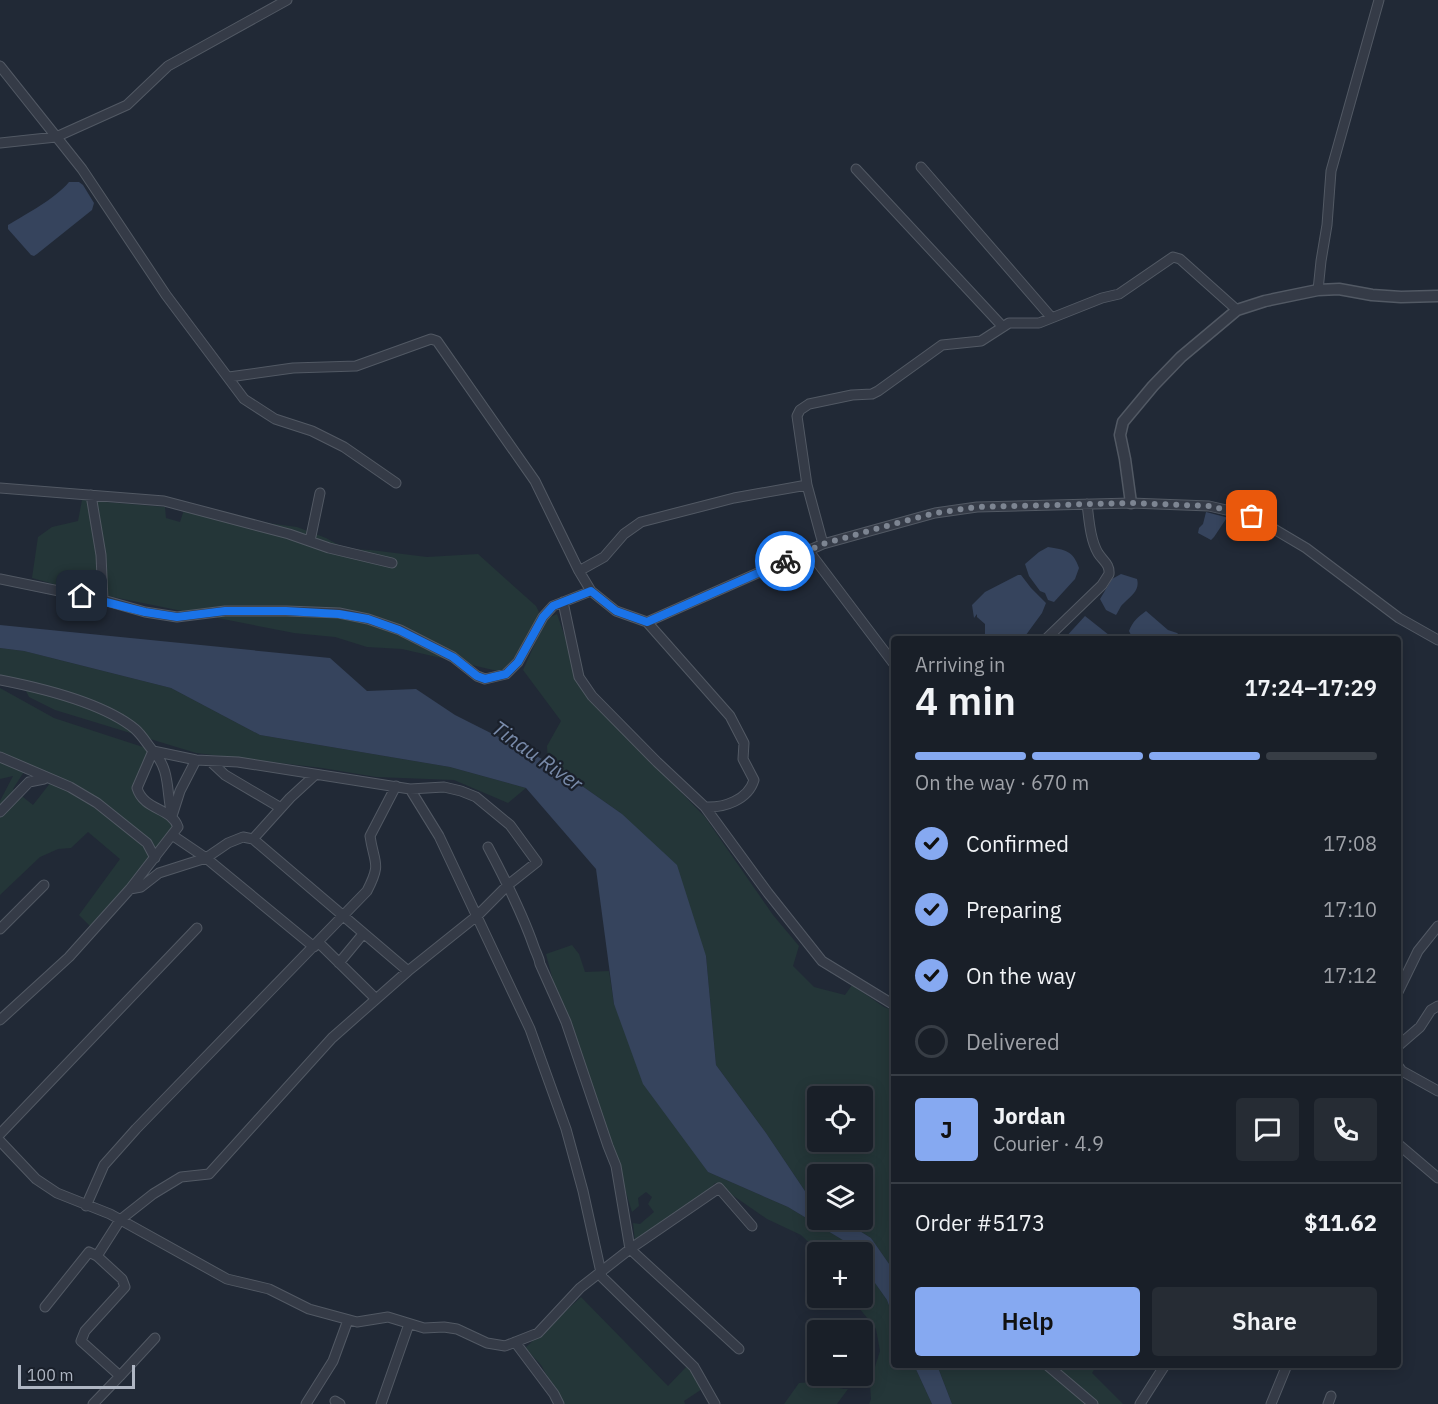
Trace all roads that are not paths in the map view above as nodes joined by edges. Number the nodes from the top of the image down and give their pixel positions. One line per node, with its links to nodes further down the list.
1 (287, 0): 4 (street)
2 (1378, 0): 8 (street)
3 (0, 66): 4 (street)
4 (56, 137): 5 (street); 13 (street)
5 (0, 143)
6 (921, 167): 11 (street)
7 (856, 169): 12 (street)
8 (1318, 290): 9 (street); 10 (street)
9 (1438, 296)
10 (1237, 310): 11 (street); 19 (street)
11 (1051, 317): 12 (street)
12 (1003, 327): 15 (street)
13 (229, 377): 14 (street); 25 (street)
14 (396, 483)
15 (807, 485): 22 (street); 25 (street)
16 (0, 488): 18 (street)
17 (320, 493): 21 (street)
18 (91, 495): 21 (street); 28 (street)
19 (1131, 503): 20 (street); 32 (street)
20 (1087, 504): 22 (street); 31 (street)
21 (310, 541): 24 (street)
22 (823, 544): 23 (street)
23 (808, 550): 30 (street); 33 (street)
24 (392, 563)
25 (579, 571): 27 (street)
26 (0, 579): 28 (street)
27 (591, 591): 29 (street); 30 (street)
28 (103, 600): 29 (street)
29 (563, 602): 43 (street)
30 (647, 622): 43 (street)
31 (1049, 636)
32 (1438, 640)
33 (891, 660)
34 (0, 680): 35 (street)
35 (153, 751): 37 (street); 46 (street); 46 (street)
36 (0, 757): 40 (street)
37 (196, 760): 38 (street); 46 (street)
38 (210, 761): 39 (street); 44 (street)
39 (315, 775): 41 (street); 44 (street)
40 (47, 778): 45 (street); 50 (street)
41 (396, 786): 42 (street); 56 (street)
42 (410, 789): 53 (street); 55 (street)
43 (705, 807): 66 (street)
44 (281, 808): 48 (street)
45 (0, 812)
46 (171, 816): 47 (street)
47 (172, 835): 50 (street); 51 (street)
48 (253, 839): 51 (street); 56 (street)
49 (488, 847): 53 (street)
50 (155, 858): 54 (street)
51 (206, 858): 54 (street); 61 (street)
52 (44, 885): 59 (street)
53 (508, 885): 55 (street); 79 (street)
54 (130, 889): 68 (street)
55 (477, 915): 63 (street); 81 (street)
56 (341, 916): 60 (street); 61 (street)
57 (1438, 926): 64 (street)
58 (197, 928): 72 (street)
59 (0, 929)
60 (363, 934): 62 (street); 63 (street)
61 (316, 944): 62 (street); 76 (street)
62 (339, 963): 65 (street)
63 (408, 971): 65 (street)
64 (1401, 986)
65 (376, 999): 77 (street)
66 (891, 1003)
67 (1438, 1006): 69 (street)
68 (0, 1020)
69 (1401, 1043)
70 (1401, 1070): 71 (street)
71 (1438, 1091)
72 (0, 1134)
73 (0, 1141): 76 (street)
74 (1401, 1147): 75 (street)
75 (1438, 1178)
76 (86, 1206): 77 (street)
77 (120, 1220): 80 (street); 83 (street)
78 (752, 1226): 79 (street)
79 (630, 1249): 81 (street); 87 (street)
80 (97, 1256): 82 (street); 91 (street)
81 (601, 1272): 86 (street); 96 (street)
82 (45, 1307)
83 (348, 1320): 84 (street); 93 (street)
84 (409, 1324): 86 (street); 94 (street)
85 (155, 1338): 91 (street)
86 (515, 1342): 95 (street)
87 (739, 1349)
88 (1051, 1368): 97 (street)
89 (1163, 1368): 98 (street)
90 (1286, 1368): 99 (street)
91 (120, 1376): 92 (street)
92 (93, 1404)
93 (306, 1404)
94 (381, 1404)
95 (559, 1404)
96 (715, 1404)
97 (1093, 1404)
98 (1140, 1404)
99 (1271, 1404)

